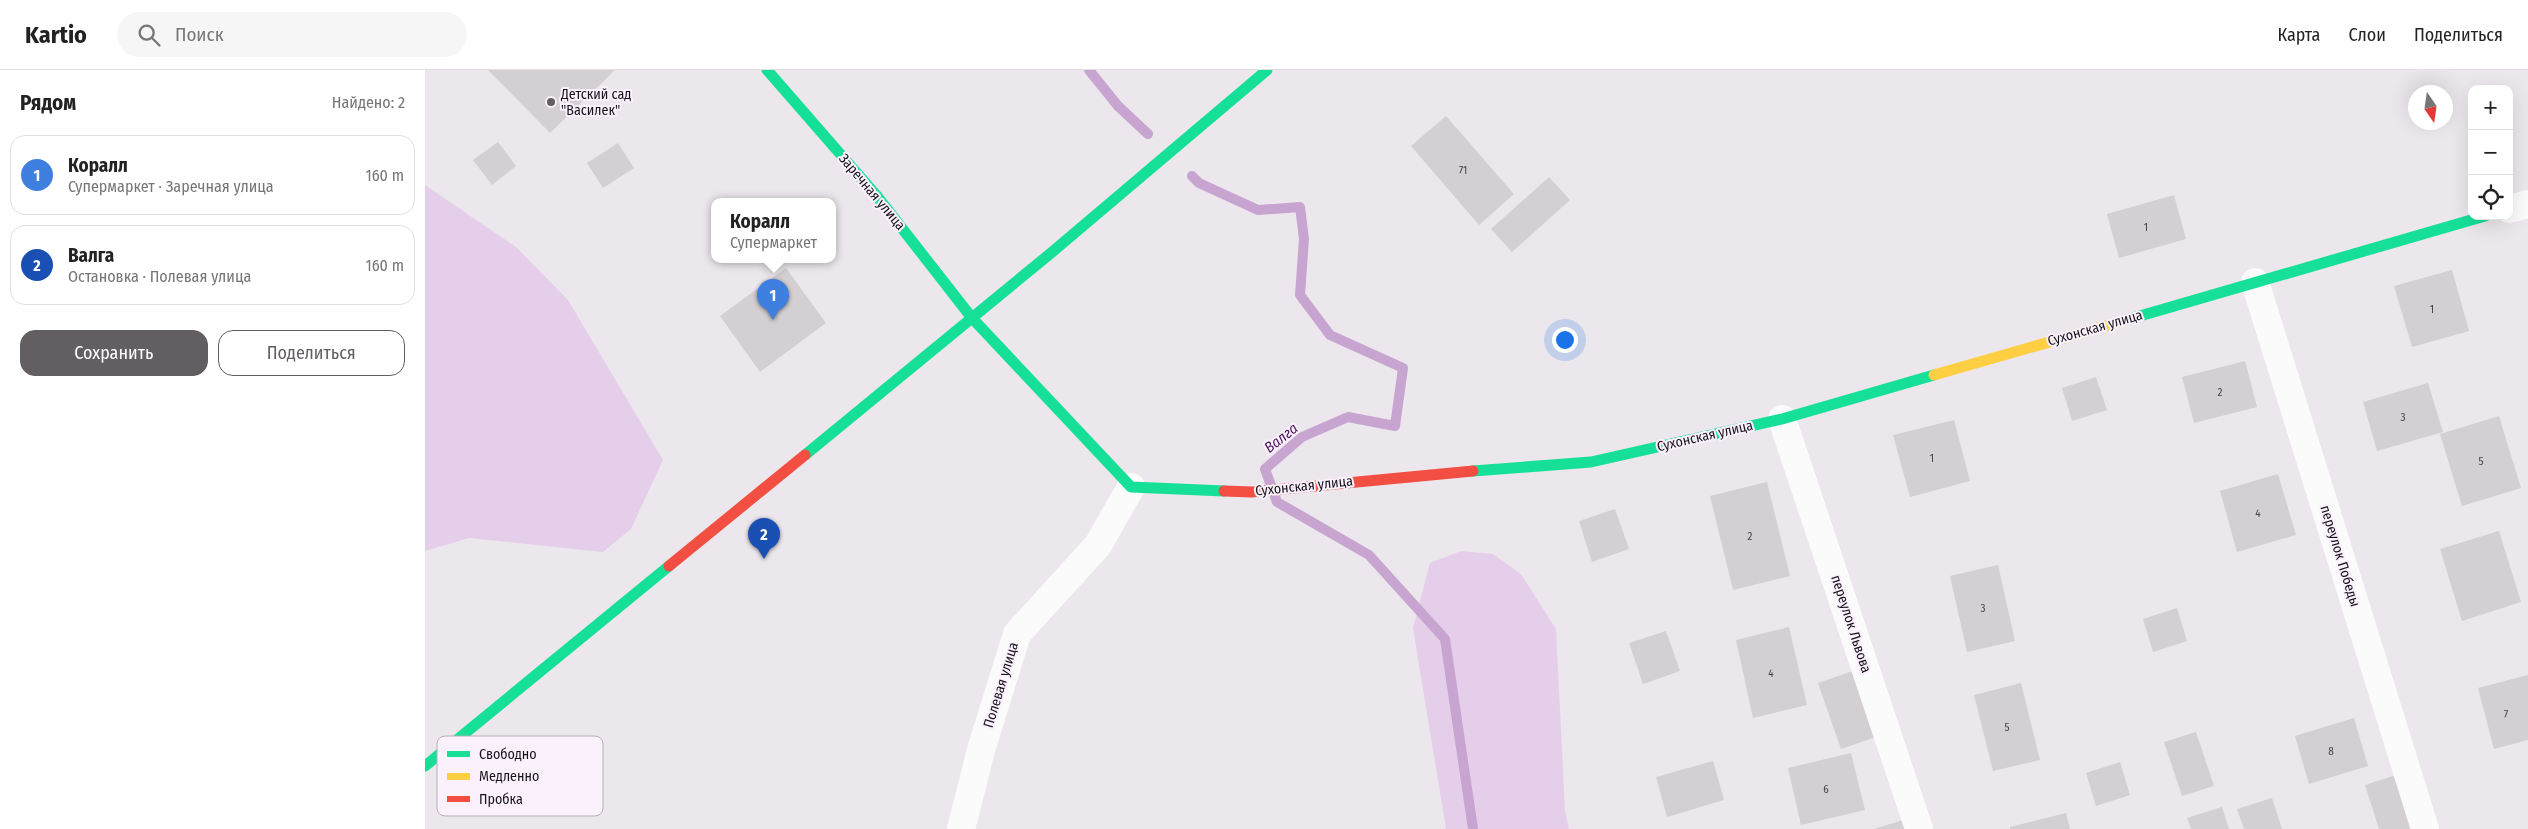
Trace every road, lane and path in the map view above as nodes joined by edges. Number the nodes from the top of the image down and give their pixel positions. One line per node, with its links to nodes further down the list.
1 (767, 70): 7 (street, Заречная улица)
2 (1267, 70): 7 (street)
3 (2528, 204): 4 (street)
4 (2513, 208)
5 (2471, 220): 6 (street, Сухонская улица)
6 (2255, 282): 8 (street, Сухонская улица); 15 (street, переулок Победы)
7 (972, 318): 9 (street); 10 (street)
8 (1782, 419): 9 (street, Сухонская улица); 14 (street, переулок Львова)
9 (1131, 487): 13 (street, Полевая улица)
10 (462, 736)
11 (437, 756): 12 (street)
12 (425, 766)
13 (961, 829)
14 (1919, 829)
15 (2425, 829)

